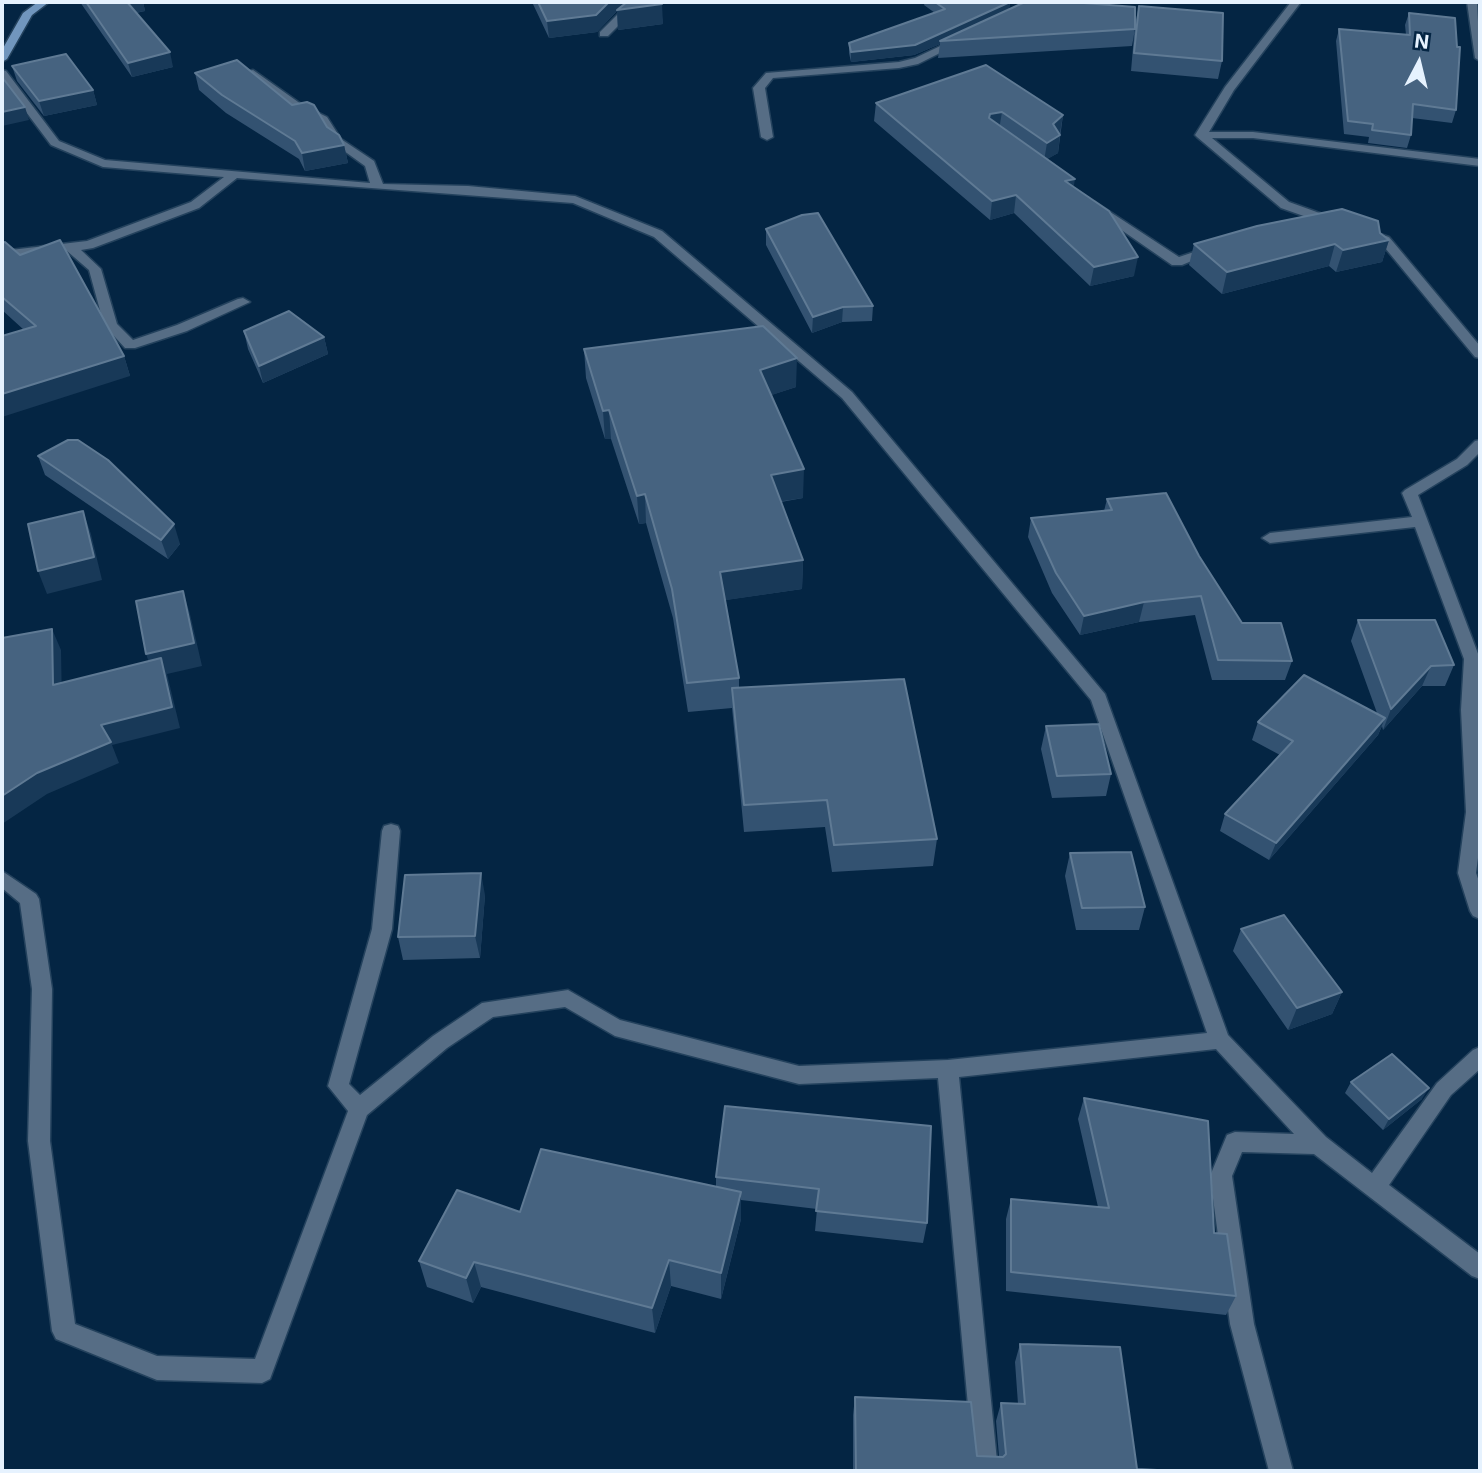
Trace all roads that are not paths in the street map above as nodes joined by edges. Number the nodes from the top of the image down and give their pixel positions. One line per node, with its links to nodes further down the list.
1 (44, 2): 8 (street)
2 (642, 2): 5 (street)
3 (1296, 2): 11 (street)
4 (1472, 2): 7 (street)
5 (604, 34)
6 (966, 37): 12 (street)
7 (1480, 58)
8 (2, 59)
9 (2, 73): 14 (street)
10 (253, 73): 15 (street)
11 (1202, 135): 13 (street); 17 (street)
12 (767, 137)
13 (1480, 163)
14 (234, 175): 15 (street); 19 (street)
15 (378, 187): 30 (street)
16 (1088, 201): 20 (street)
17 (1346, 226)
18 (1359, 231): 23 (street)
19 (70, 247): 21 (street); 22 (street)
20 (1223, 247)
21 (2, 255)
22 (243, 302)
23 (1480, 354)
24 (1480, 444): 25 (street)
25 (1421, 521): 26 (street); 29 (street)
26 (1270, 538)
27 (391, 831): 33 (street)
28 (2, 878): 33 (street)
29 (1480, 911)
30 (1220, 1040): 32 (street); 34 (street)
31 (1480, 1056): 35 (street)
32 (948, 1069): 33 (street); 37 (street)
33 (359, 1109)
34 (1318, 1144): 35 (street); 38 (street)
35 (1375, 1187): 36 (street)
36 (1480, 1268)
37 (986, 1471)
38 (1281, 1471)

